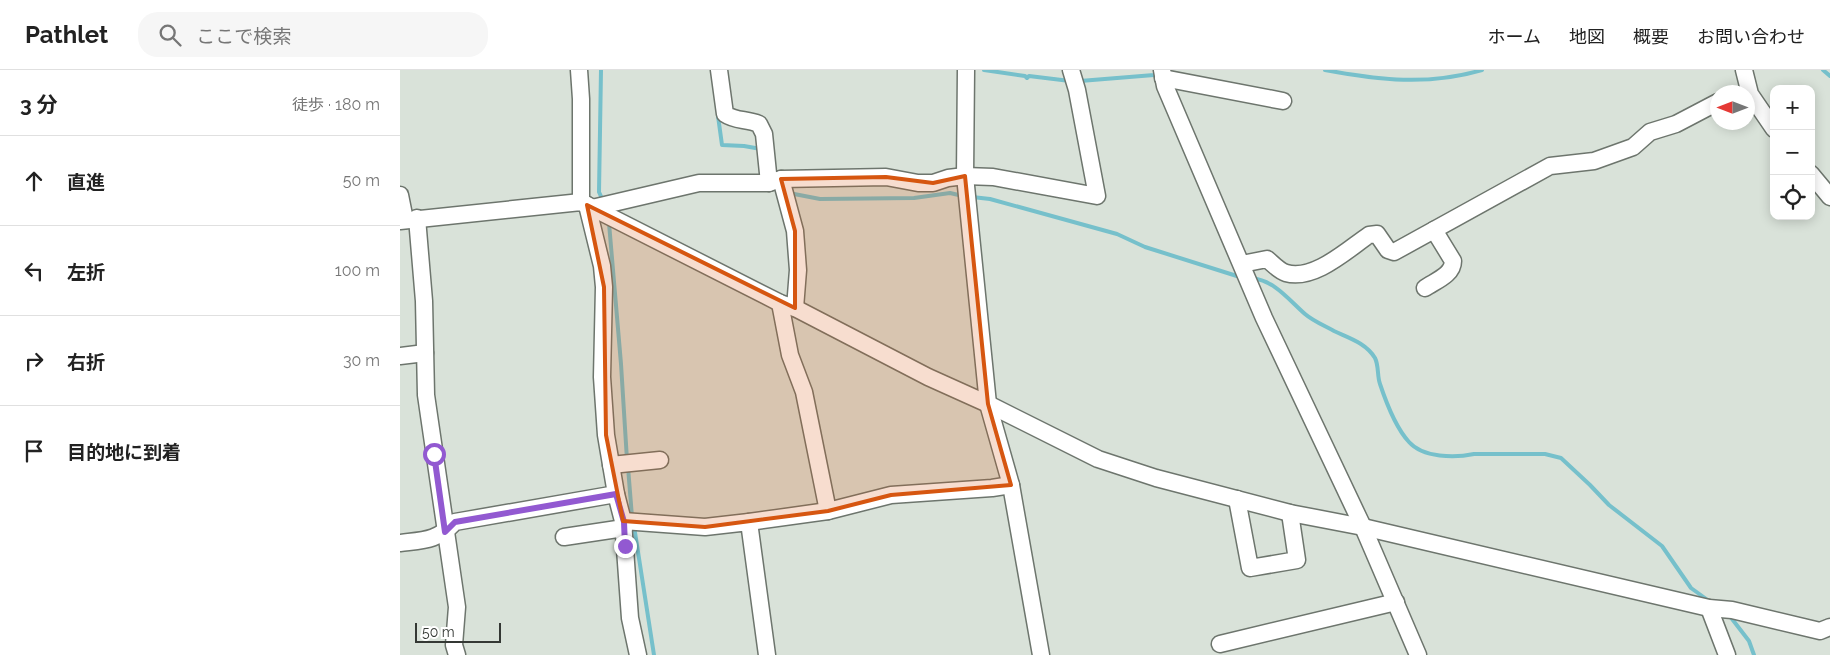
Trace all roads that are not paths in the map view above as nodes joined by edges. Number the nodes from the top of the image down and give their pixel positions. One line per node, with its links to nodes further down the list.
1 (579, 70): 15 (street)
2 (719, 70): 12 (street)
3 (966, 70): 11 (street)
4 (1070, 70): 11 (street)
5 (1744, 70): 9 (street)
6 (1163, 74): 7 (street); 18 (street)
7 (1283, 101)
8 (1710, 106): 17 (street)
9 (1770, 123)
10 (1812, 175): 14 (street)
11 (965, 176): 12 (street); 23 (street)
12 (775, 181): 15 (street); 20 (street)
13 (400, 195): 16 (street)
14 (1830, 197)
15 (587, 205): 16 (street); 20 (street); 25 (street)
16 (407, 220): 21 (street)
17 (1434, 230): 18 (street); 19 (street)
18 (1242, 264): 33 (street)
19 (1425, 288)
20 (787, 305): 23 (street); 29 (street)
21 (425, 353): 22 (street); 34 (street)
22 (400, 356)
23 (988, 404): 26 (street); 28 (street)
24 (660, 460): 25 (street)
25 (611, 464): 27 (street)
26 (1011, 485): 29 (street); 44 (street)
27 (616, 494): 32 (street); 34 (street)
28 (1237, 499): 30 (street); 30 (street)
29 (828, 511): 31 (street)
30 (1290, 513): 33 (street)
31 (749, 522): 32 (street); 43 (street)
32 (624, 525): 35 (street); 42 (street)
33 (1364, 527): 37 (street); 38 (street)
34 (445, 532): 36 (street); 41 (street)
35 (564, 537)
36 (400, 543)
37 (1396, 602): 40 (street); 45 (street)
38 (1709, 608): 39 (street); 46 (street)
39 (1830, 627)
40 (1220, 644)
41 (458, 655)
42 (638, 655)
43 (767, 655)
44 (1041, 655)
45 (1418, 655)
46 (1727, 655)

